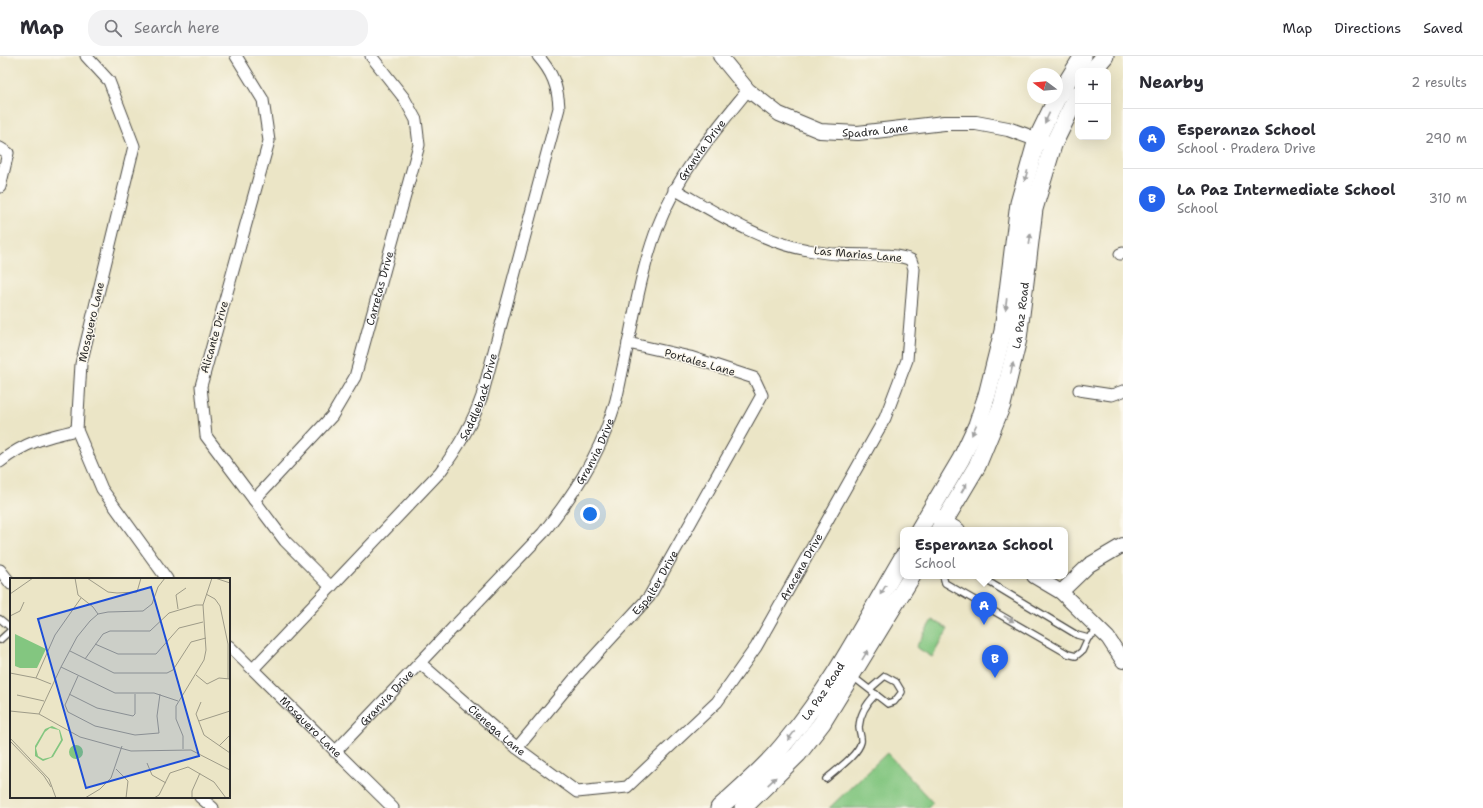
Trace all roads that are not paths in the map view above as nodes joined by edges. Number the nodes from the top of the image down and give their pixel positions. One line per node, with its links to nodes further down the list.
1 (86, 56): 23 (street, Mosquero Lane)
2 (236, 56): 25 (street, Alicante Drive)
3 (371, 56): 25 (street, Carretas Drive)
4 (538, 56): 38 (street, Saddleback Drive)
5 (720, 56): 10 (street, Spadra Lane)
6 (1083, 56): 9 (main road, La Paz Road)
7 (1105, 56): 8 (main road)
8 (1095, 68)
9 (1063, 88)
10 (748, 90): 13 (street, Spadra Lane); 17 (street, Granvia Drive)
11 (1075, 100): 14 (main road, La Paz Road)
12 (1054, 104): 13 (main road, La Paz Road, one-way to 13)
13 (1037, 138): 14 (street, Spadra Lane); 26 (main road, La Paz Road, one-way to 26)
14 (1053, 145): 28 (main road, La Paz Road, one-way to 14)
15 (4, 151): 16 (street)
16 (0, 187)
17 (674, 189): 18 (street, Las Marias Lane); 19 (street, Granvia Drive)
18 (911, 260): 56 (street, Aracena Drive)
19 (628, 343): 22 (street, Portales Lane); 48 (street, Granvia Drive)
20 (1079, 390): 21 (street)
21 (1123, 391)
22 (762, 395): 53 (street, Espalter Drive)
23 (77, 430): 24 (street); 32 (street, Mosquero Lane)
24 (0, 462)
25 (254, 500): 38 (street, Alicante Drive)
26 (929, 513): 27 (main road, La Paz Road); 28 (street)
27 (921, 527)
28 (947, 527)
29 (1123, 545): 39 (street)
30 (900, 562): 60 (main road, La Paz Road, one-way to 60)
31 (0, 570): 37 (street)
32 (166, 578)
33 (910, 579): 50 (main road, La Paz Road, one-way to 33)
34 (944, 579): 44 (lane, one-way to 44)
35 (984, 579): 44 (lane)
36 (1039, 579): 39 (street)
37 (10, 583)
38 (331, 587): 49 (street, Saddleback Drive)
39 (1061, 592): 42 (street)
40 (0, 619): 41 (lane)
41 (10, 628)
42 (1099, 629): 44 (lane); 47 (street)
43 (10, 630): 45 (lane)
44 (1088, 638)
45 (0, 640)
46 (230, 647): 49 (street, Mosquero Lane)
47 (1123, 661)
48 (420, 663): 53 (street, Cienega Lane); 54 (street, Granvia Drive)
49 (253, 669): 54 (street, Mosquero Lane)
50 (852, 676): 51 (lane); 61 (main road, La Paz Road, one-way to 50)
51 (870, 689): 52 (lane); 52 (lane)
52 (876, 694): 55 (lane)
53 (517, 748): 56 (street, Cienega Lane)
54 (335, 752): 59 (street, Mosquero Lane)
55 (826, 779)
56 (577, 792)
57 (201, 798): 58 (street)
58 (213, 808)
59 (393, 808)
60 (720, 808)
61 (743, 808)

